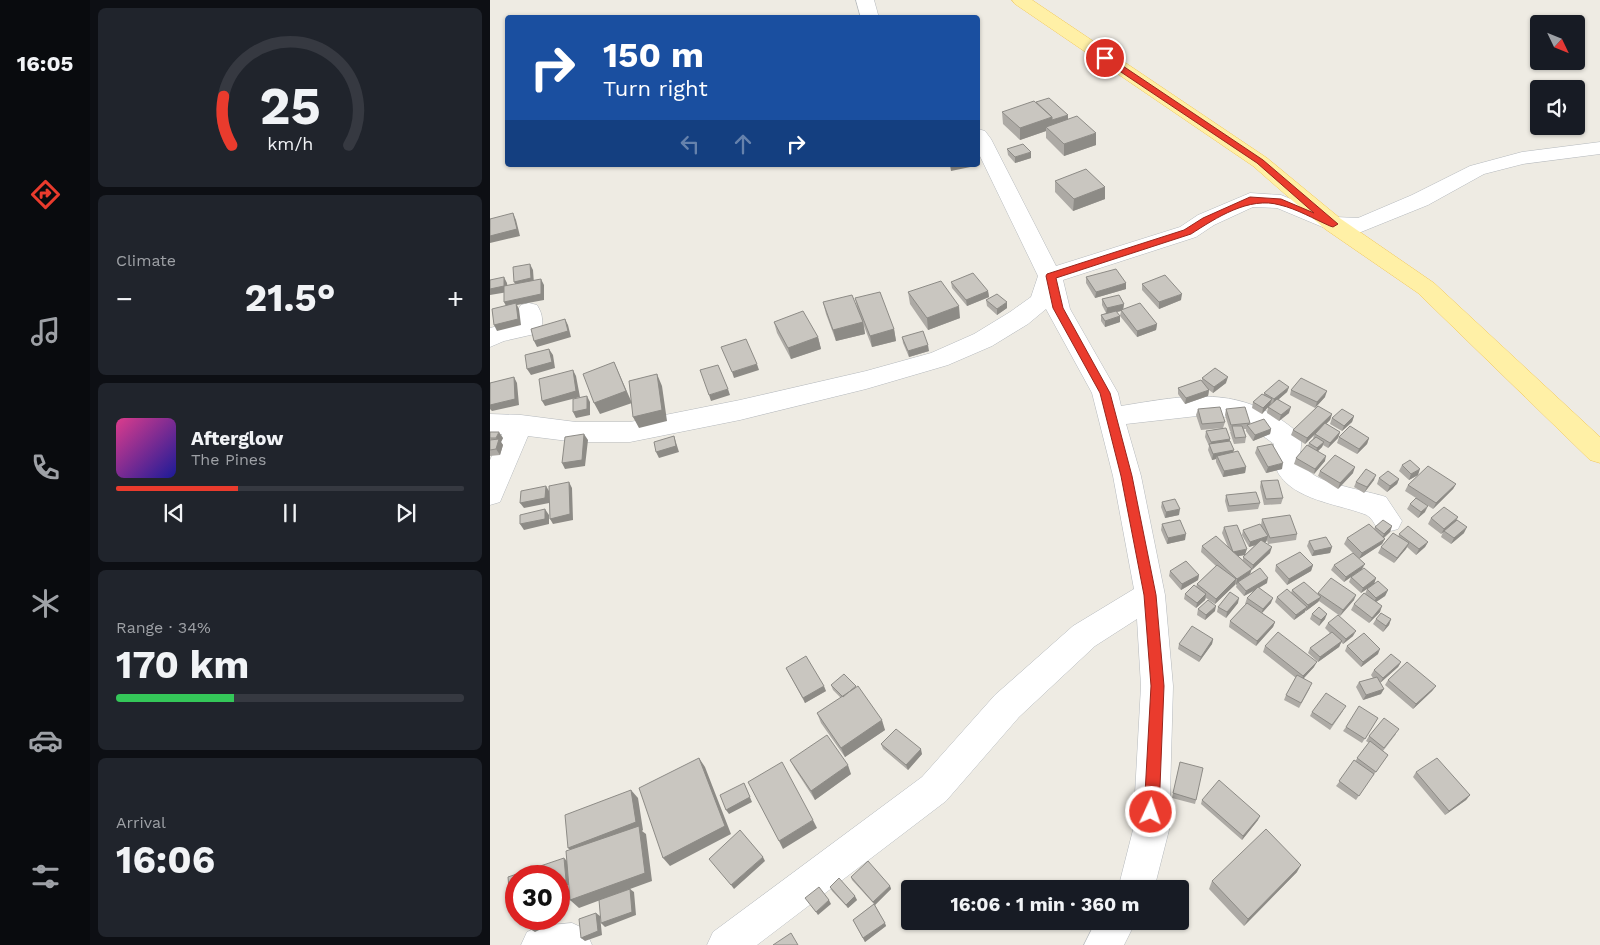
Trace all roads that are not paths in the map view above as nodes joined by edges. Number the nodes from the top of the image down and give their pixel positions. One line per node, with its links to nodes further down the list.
1 (865, 0): 3 (street)
2 (1021, 0): 6 (main road)
3 (869, 15)
4 (980, 139): 7 (street)
5 (1600, 148): 6 (street)
6 (1333, 224): 7 (street); 13 (main road)
7 (1050, 276): 10 (street); 12 (street)
8 (529, 311): 9 (street)
9 (490, 338)
10 (1111, 417): 15 (street); 16 (street)
11 (490, 424): 12 (street)
12 (521, 425): 14 (street)
13 (1600, 453)
14 (490, 494)
15 (1388, 521)
16 (1150, 595): 17 (street); 21 (street)
17 (1138, 880)
18 (1112, 930): 22 (street)
19 (540, 945): 20 (street)
20 (573, 945)
21 (726, 945)
22 (1103, 945)

